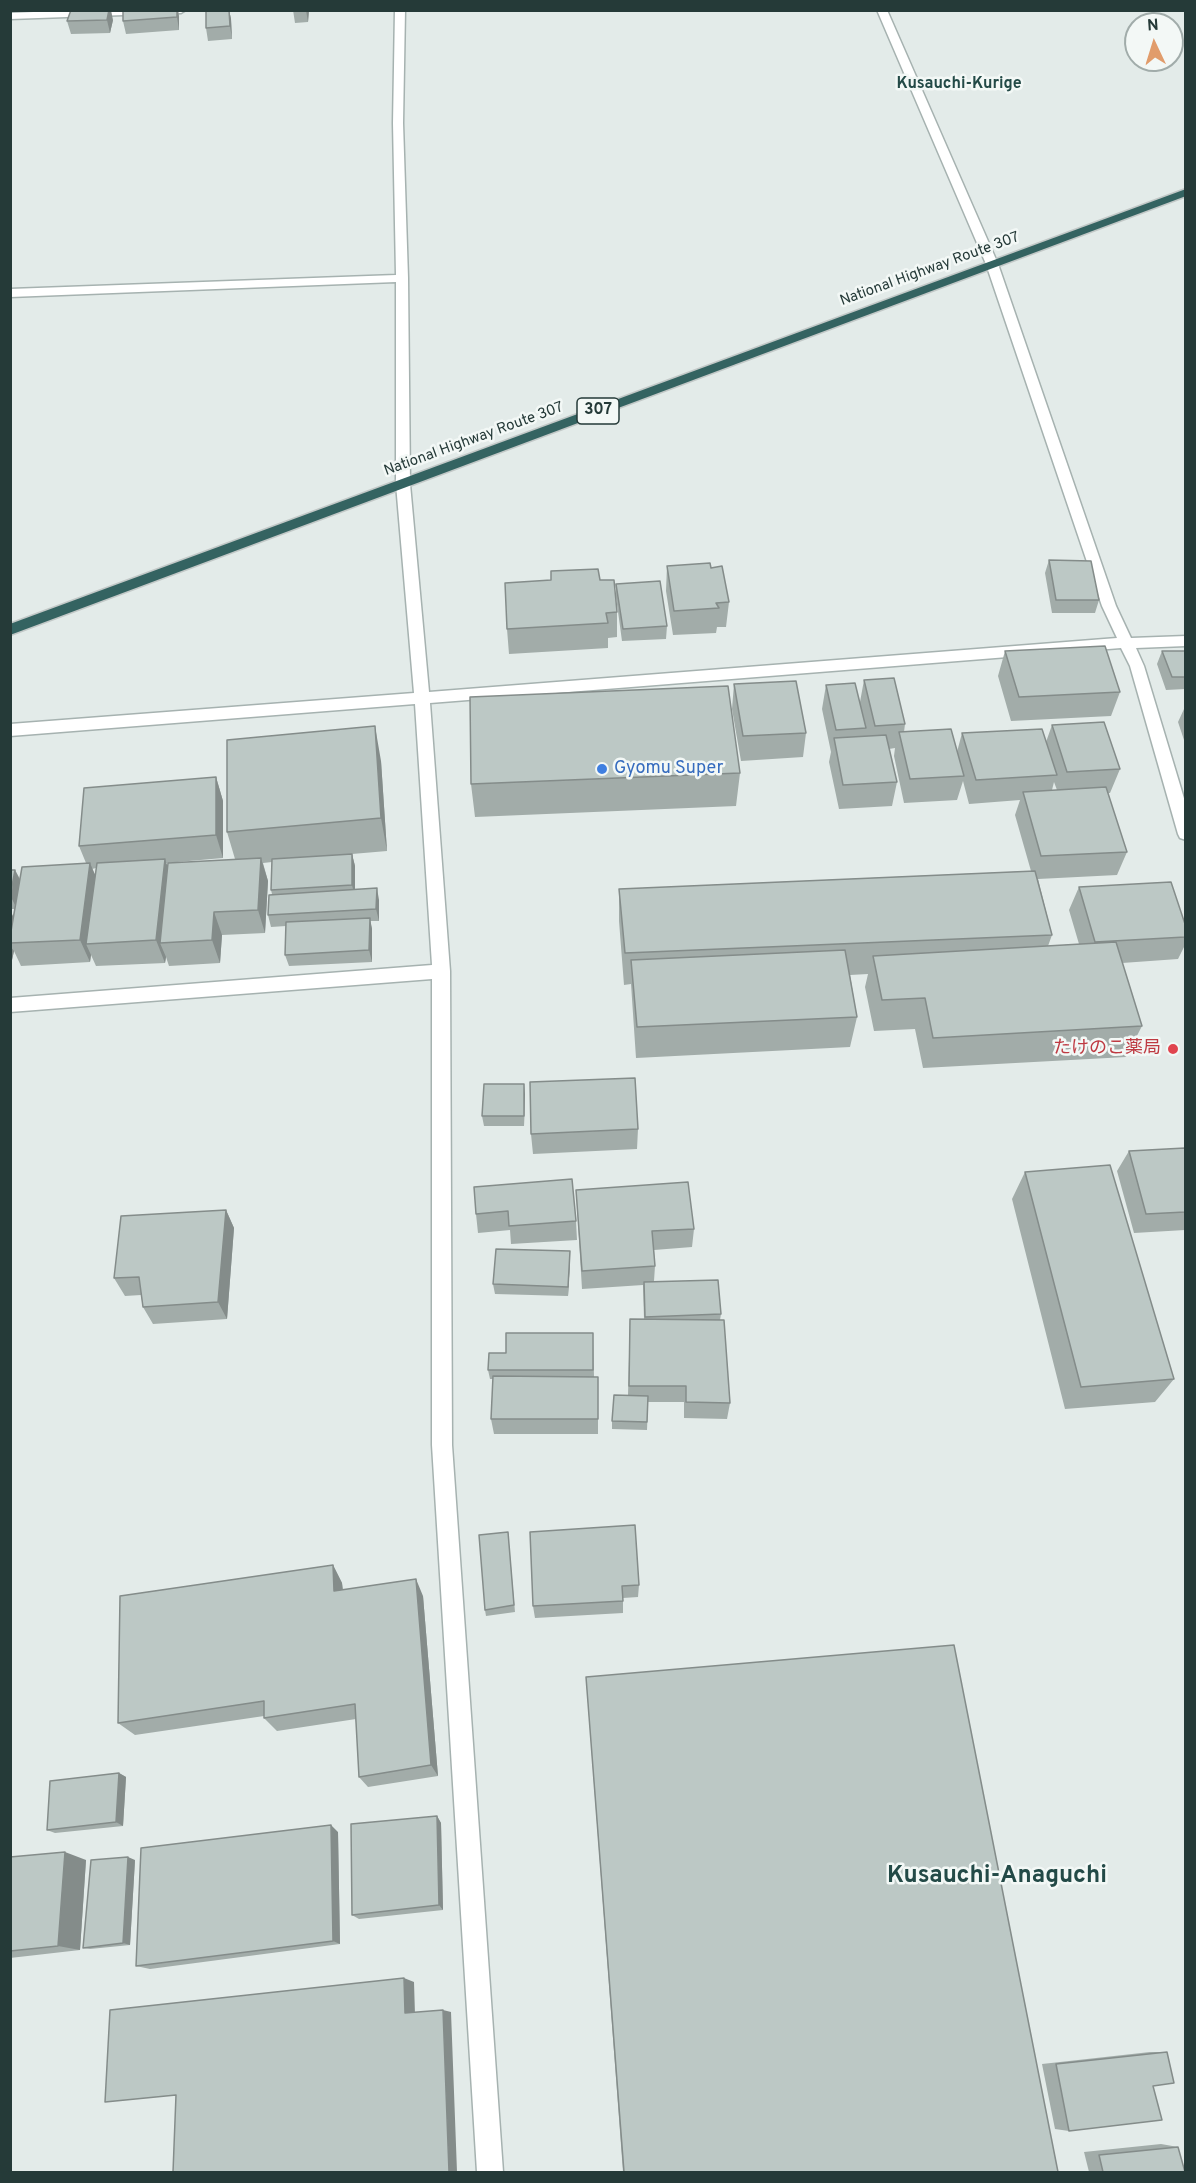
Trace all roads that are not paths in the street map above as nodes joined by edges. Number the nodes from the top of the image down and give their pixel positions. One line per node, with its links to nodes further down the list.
1 (182, 10): 4 (street)
2 (400, 10): 7 (street)
3 (882, 10): 6 (street)
4 (10, 16)
5 (1185, 192): 6 (highway, National Highway Route 307 / 307)
6 (992, 264): 9 (highway, National Highway Route 307 / 307); 12 (street)
7 (402, 278): 8 (street); 9 (street)
8 (10, 293)
9 (403, 484): 10 (highway, National Highway Route 307 / 307); 13 (street)
10 (10, 630)
11 (1185, 641): 12 (street)
12 (1124, 643): 13 (street); 15 (street)
13 (422, 699): 14 (street); 16 (street)
14 (10, 730)
15 (1185, 834)
16 (441, 971): 17 (street); 18 (street)
17 (10, 1005)
18 (490, 2172)

